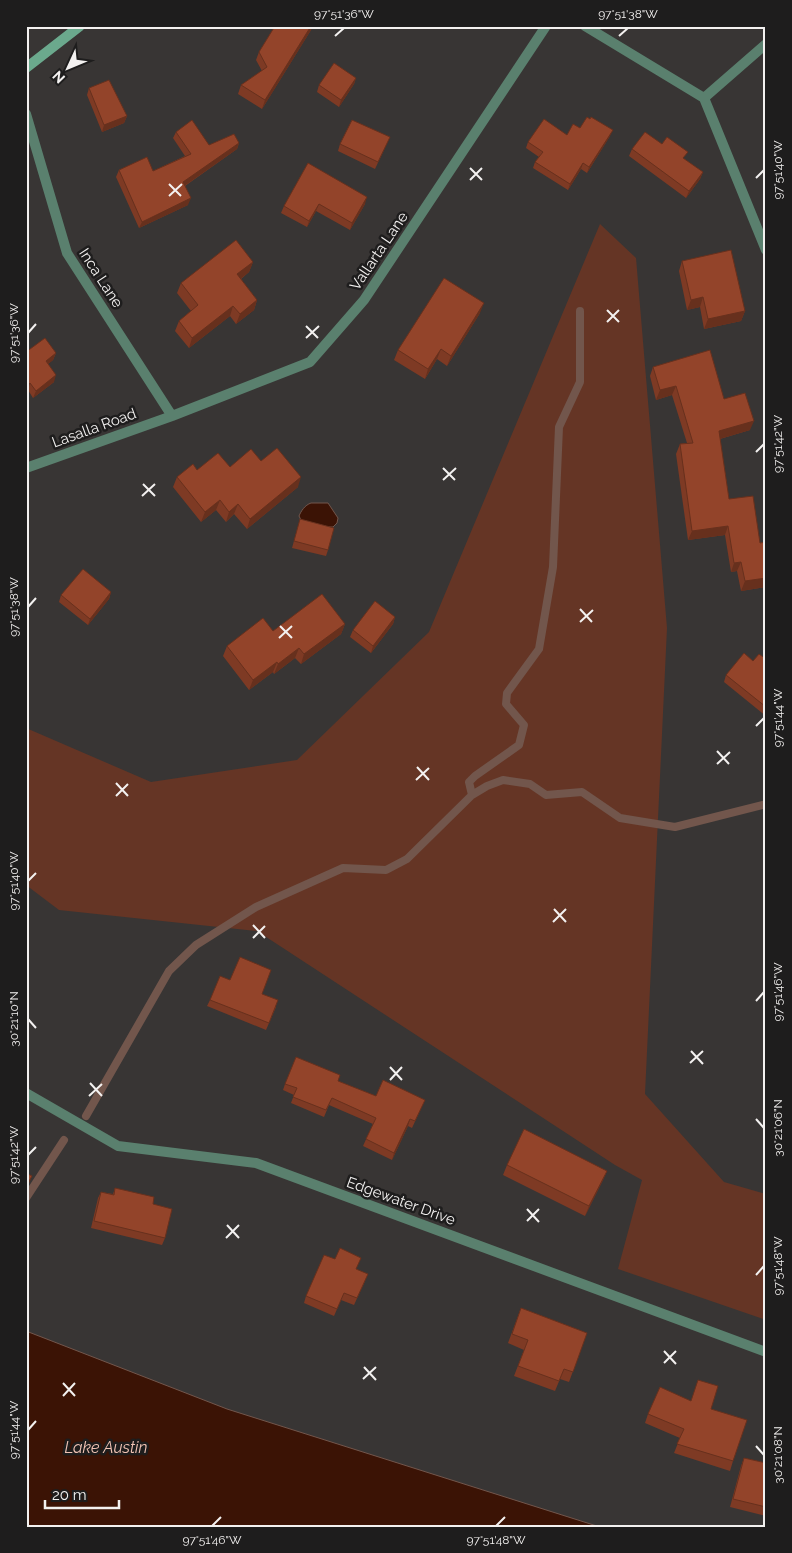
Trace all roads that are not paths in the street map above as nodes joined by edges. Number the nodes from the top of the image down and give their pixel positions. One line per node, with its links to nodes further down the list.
1 (80, 26): 5 (street)
2 (546, 26): 9 (street, Vallarta Lane)
3 (585, 26): 6 (street)
4 (766, 44): 6 (street)
5 (26, 68)
6 (704, 98): 8 (street)
7 (26, 114): 9 (street, Inca Lane)
8 (766, 250)
9 (172, 416): 10 (street, Lasalla Road)
10 (26, 468)
11 (26, 1093): 12 (street, Edgewater Drive)
12 (766, 1352)

